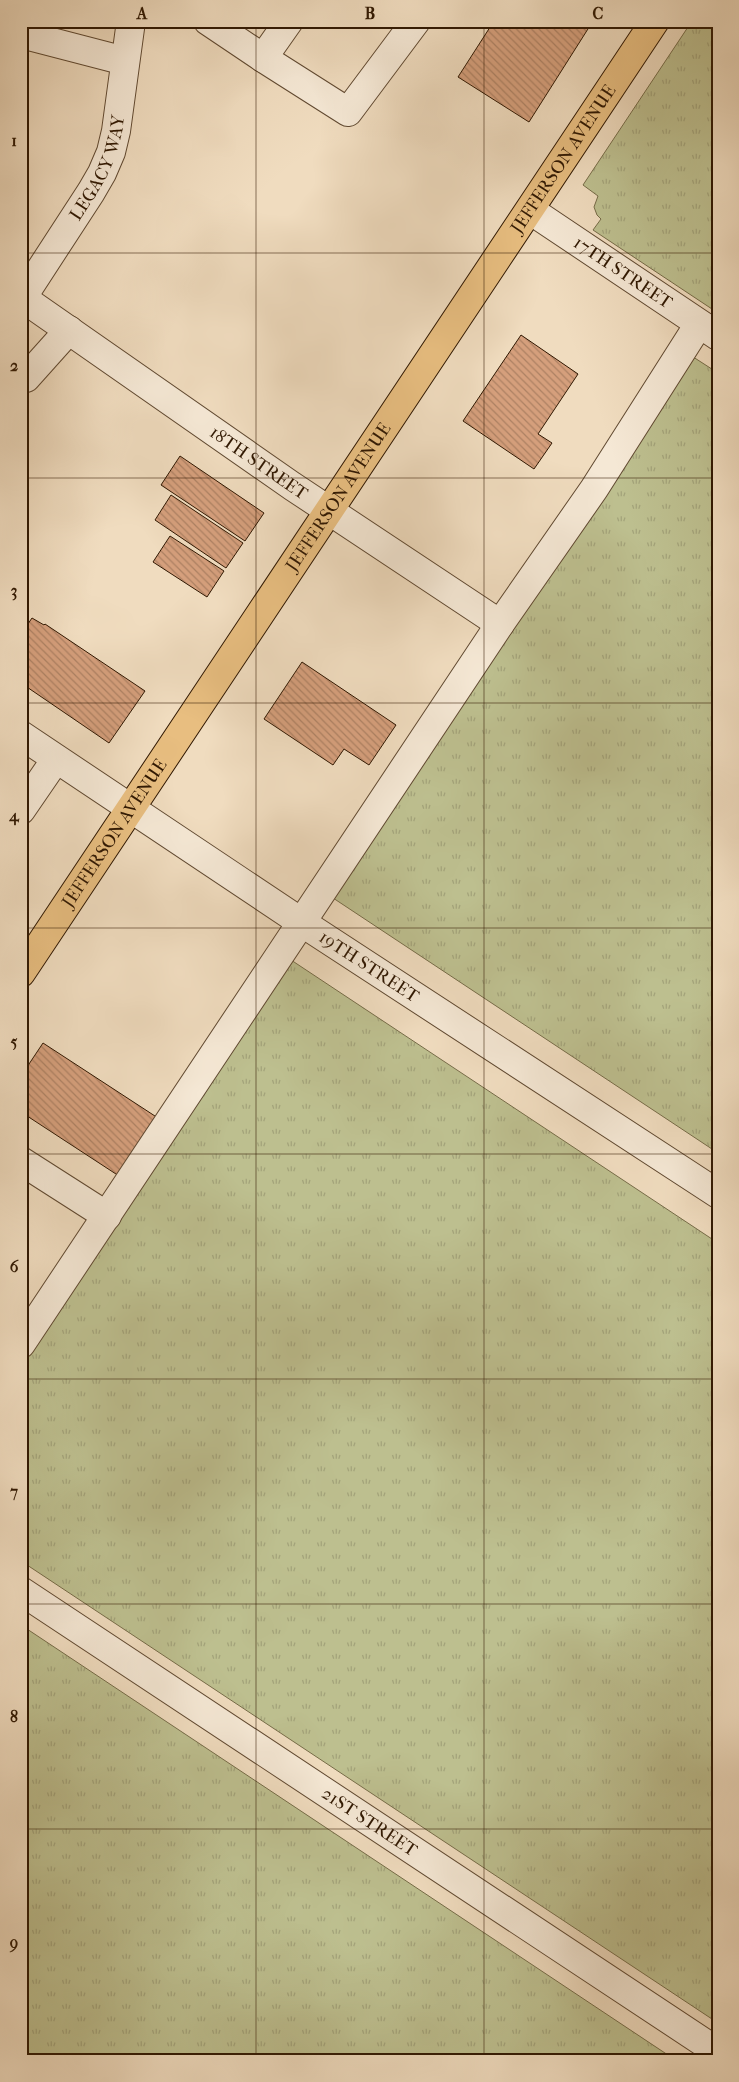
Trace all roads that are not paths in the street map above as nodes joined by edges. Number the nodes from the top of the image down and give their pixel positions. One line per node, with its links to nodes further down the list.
1 (132, 21): 8 (street, LEGACY WAY)
2 (208, 21): 7 (street)
3 (289, 21): 7 (street)
4 (416, 21): 7 (street)
5 (656, 21): 9 (main road, JEFFERSON AVENUE)
6 (21, 34): 8 (street)
7 (262, 58)
8 (125, 61): 10 (street, LEGACY WAY)
9 (530, 210): 12 (street, 17TH STREET); 14 (main road, JEFFERSON AVENUE)
10 (21, 298): 11 (street, 18TH STREET)
11 (69, 330): 13 (street); 14 (street, 18TH STREET)
12 (709, 330): 15 (street)
13 (26, 378)
14 (329, 510): 15 (street, 18TH STREET); 18 (main road, JEFFERSON AVENUE)
15 (500, 624): 20 (street)
16 (21, 735): 17 (street, 19TH STREET)
17 (56, 759): 18 (street, 19TH STREET); 19 (street)
18 (131, 807): 20 (street, 19TH STREET); 21 (main road, JEFFERSON AVENUE)
19 (21, 810)
20 (301, 922): 23 (street, 19TH STREET); 24 (street)
21 (21, 973)
22 (21, 1161): 24 (street)
23 (718, 1194)
24 (107, 1216): 25 (street)
25 (21, 1344)
26 (21, 1591): 27 (street, 21ST STREET)
27 (718, 2052)

